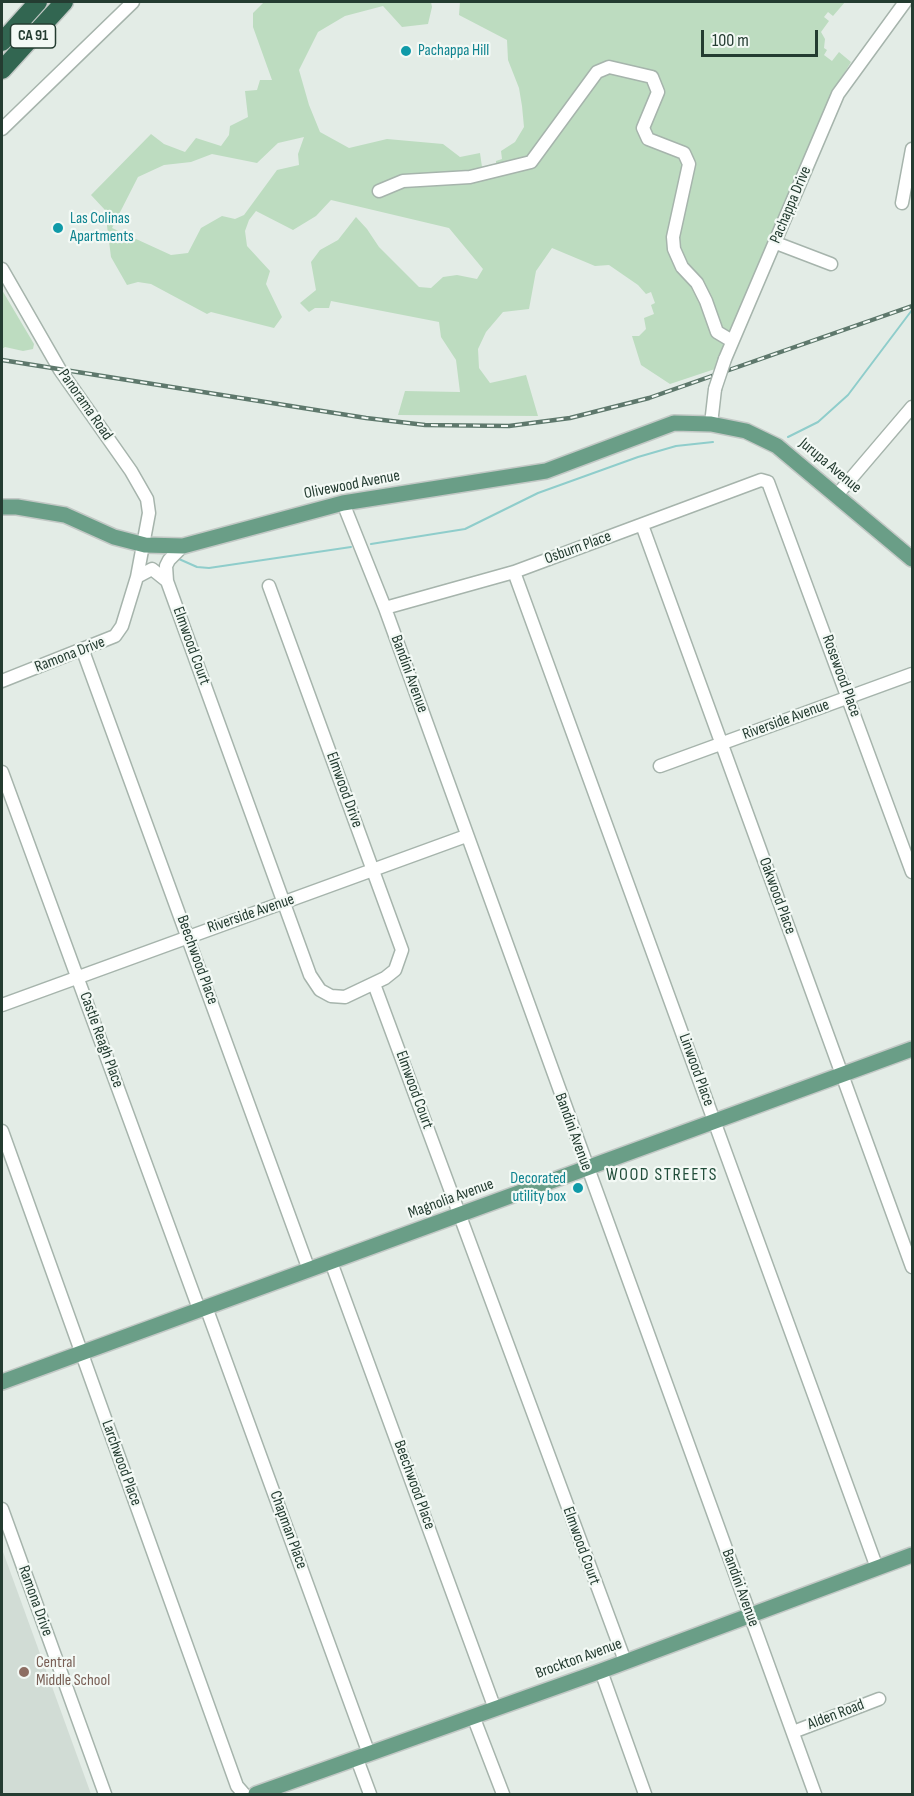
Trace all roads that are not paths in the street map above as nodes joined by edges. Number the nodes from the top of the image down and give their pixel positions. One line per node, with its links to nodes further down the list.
1 (38, 2): 5 (highway, CA 91)
2 (64, 2): 6 (highway, CA 91)
3 (133, 2): 7 (street)
4 (905, 2): 11 (street, Pachappa Drive)
5 (2, 42)
6 (2, 70)
7 (2, 129)
8 (912, 149): 10 (street)
9 (379, 191): 14 (street)
10 (902, 202)
11 (776, 243): 12 (street); 14 (street, Pachappa Drive)
12 (831, 264)
13 (2, 269): 22 (street, Panorama Road)
14 (732, 341): 16 (street, Pachappa Drive, bridge)
15 (912, 407): 18 (street)
16 (711, 424): 18 (main road, Jurupa Avenue); 19 (main road, Olivewood Avenue)
17 (768, 482): 21 (street, Osburn Place); 33 (street, Rosewood Place)
18 (837, 495): 24 (main road, Jurupa Avenue)
19 (343, 503): 23 (main road, Olivewood Avenue); 29 (street, Bandini Avenue)
20 (2, 507): 22 (main road, Olivewood Avenue)
21 (642, 525): 25 (street, Osburn Place); 34 (street, Oakwood Place)
22 (145, 545): 23 (main road, Olivewood Avenue); 26 (street, Ramona Drive)
23 (183, 546): 27 (street)
24 (912, 560)
25 (514, 572): 29 (street, Osburn Place); 47 (street, Linwood Place)
26 (136, 577): 27 (street); 30 (street, Ramona Drive)
27 (167, 582): 40 (street, Elmwood Court)
28 (269, 586): 38 (street, Elmwood Drive)
29 (385, 608): 37 (street, Bandini Avenue)
30 (83, 651): 32 (street, Ramona Drive); 41 (street, Beechwood Place)
31 (912, 674): 33 (street, Riverside Avenue)
32 (2, 681)
33 (849, 696): 34 (street, Riverside Avenue); 39 (street, Rosewood Place)
34 (722, 743): 35 (street, Riverside Avenue); 46 (street, Oakwood Place)
35 (660, 766)
36 (2, 772): 42 (street, Castle Reagh Place)
37 (466, 836): 38 (street, Riverside Avenue); 49 (street, Bandini Avenue)
38 (373, 869): 40 (street, Riverside Avenue); 43 (street, Elmwood Drive)
39 (912, 872)
40 (285, 903): 41 (street, Riverside Avenue); 43 (street, Elmwood Court)
41 (189, 936): 42 (street, Riverside Avenue); 53 (street, Beechwood Place)
42 (78, 977): 44 (street, Riverside Avenue); 54 (street, Castle Reagh Place)
43 (374, 984): 50 (street, Elmwood Court)
44 (2, 1005)
45 (912, 1049): 46 (main road, Magnolia Avenue)
46 (843, 1076): 47 (main road, Magnolia Avenue); 52 (street, Oakwood Place)
47 (715, 1122): 49 (main road, Magnolia Avenue); 59 (street, Linwood Place)
48 (2, 1131): 55 (street, Larchwood Place)
49 (587, 1169): 50 (main road, Magnolia Avenue); 60 (street, Bandini Avenue)
50 (460, 1215): 51 (main road, Magnolia Avenue); 61 (street, Elmwood Court)
51 (330, 1262): 53 (main road, Magnolia Avenue); 64 (street, Beechwood Place)
52 (912, 1267)
53 (309, 1270): 54 (main road, Magnolia Avenue)
54 (202, 1308): 55 (main road, Magnolia Avenue); 67 (street, Chapman Place)
55 (81, 1353): 56 (main road, Magnolia Avenue); 69 (street, Larchwood Place)
56 (2, 1382)
57 (2, 1509): 68 (street, Ramona Drive)
58 (912, 1556): 59 (main road, Brockton Avenue)
59 (877, 1568): 60 (main road, Brockton Avenue)
60 (748, 1616): 61 (main road, Brockton Avenue); 66 (street, Bandini Avenue)
61 (625, 1661): 62 (main road, Brockton Avenue)
62 (601, 1671): 64 (main road, Brockton Avenue); 73 (street)
63 (879, 1699): 66 (street, Alden Road)
64 (495, 1709): 65 (main road, Brockton Avenue)
65 (473, 1716): 67 (main road, Brockton Avenue); 72 (street)
66 (793, 1731): 74 (street, Bandini Avenue)
67 (363, 1757): 70 (main road, Brockton Avenue); 71 (street, Chapman Place)
68 (105, 1794)
69 (244, 1794)
70 (256, 1794)
71 (370, 1794)
72 (503, 1794)
73 (645, 1794)
74 (815, 1794)

